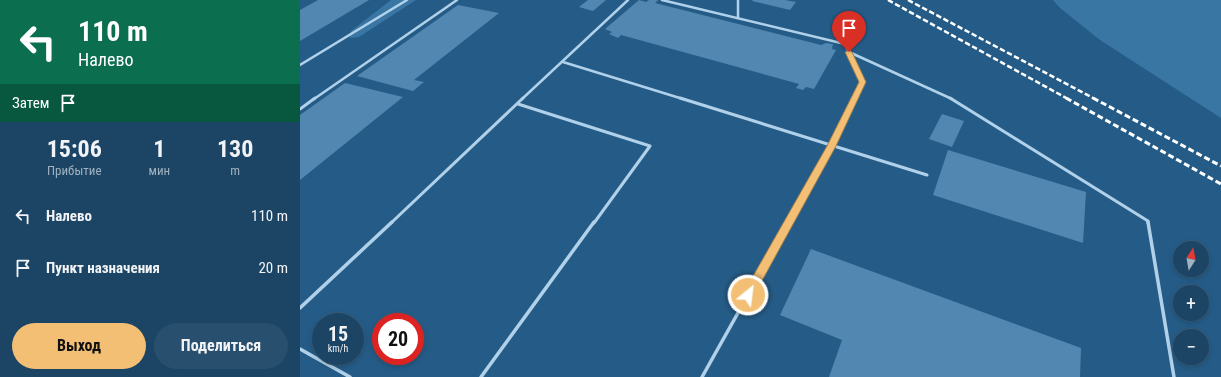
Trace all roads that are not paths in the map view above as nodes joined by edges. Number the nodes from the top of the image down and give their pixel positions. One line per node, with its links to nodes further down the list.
1 (407, 0): 9 (lane)
2 (456, 0): 11 (lane)
3 (628, 0): 8 (lane)
4 (662, 0): 6 (lane)
5 (738, 0): 6 (lane)
6 (738, 18): 7 (lane)
7 (849, 52): 12 (lane); 19 (lane)
8 (563, 62): 10 (lane); 12 (lane)
9 (300, 65)
10 (518, 104): 14 (lane); 17 (lane)
11 (300, 109)
12 (831, 146): 13 (lane); 18 (lane)
13 (927, 175)
14 (300, 308)
15 (300, 348): 16 (lane)
16 (350, 377)
17 (481, 377)
18 (702, 377)
19 (1174, 377)

